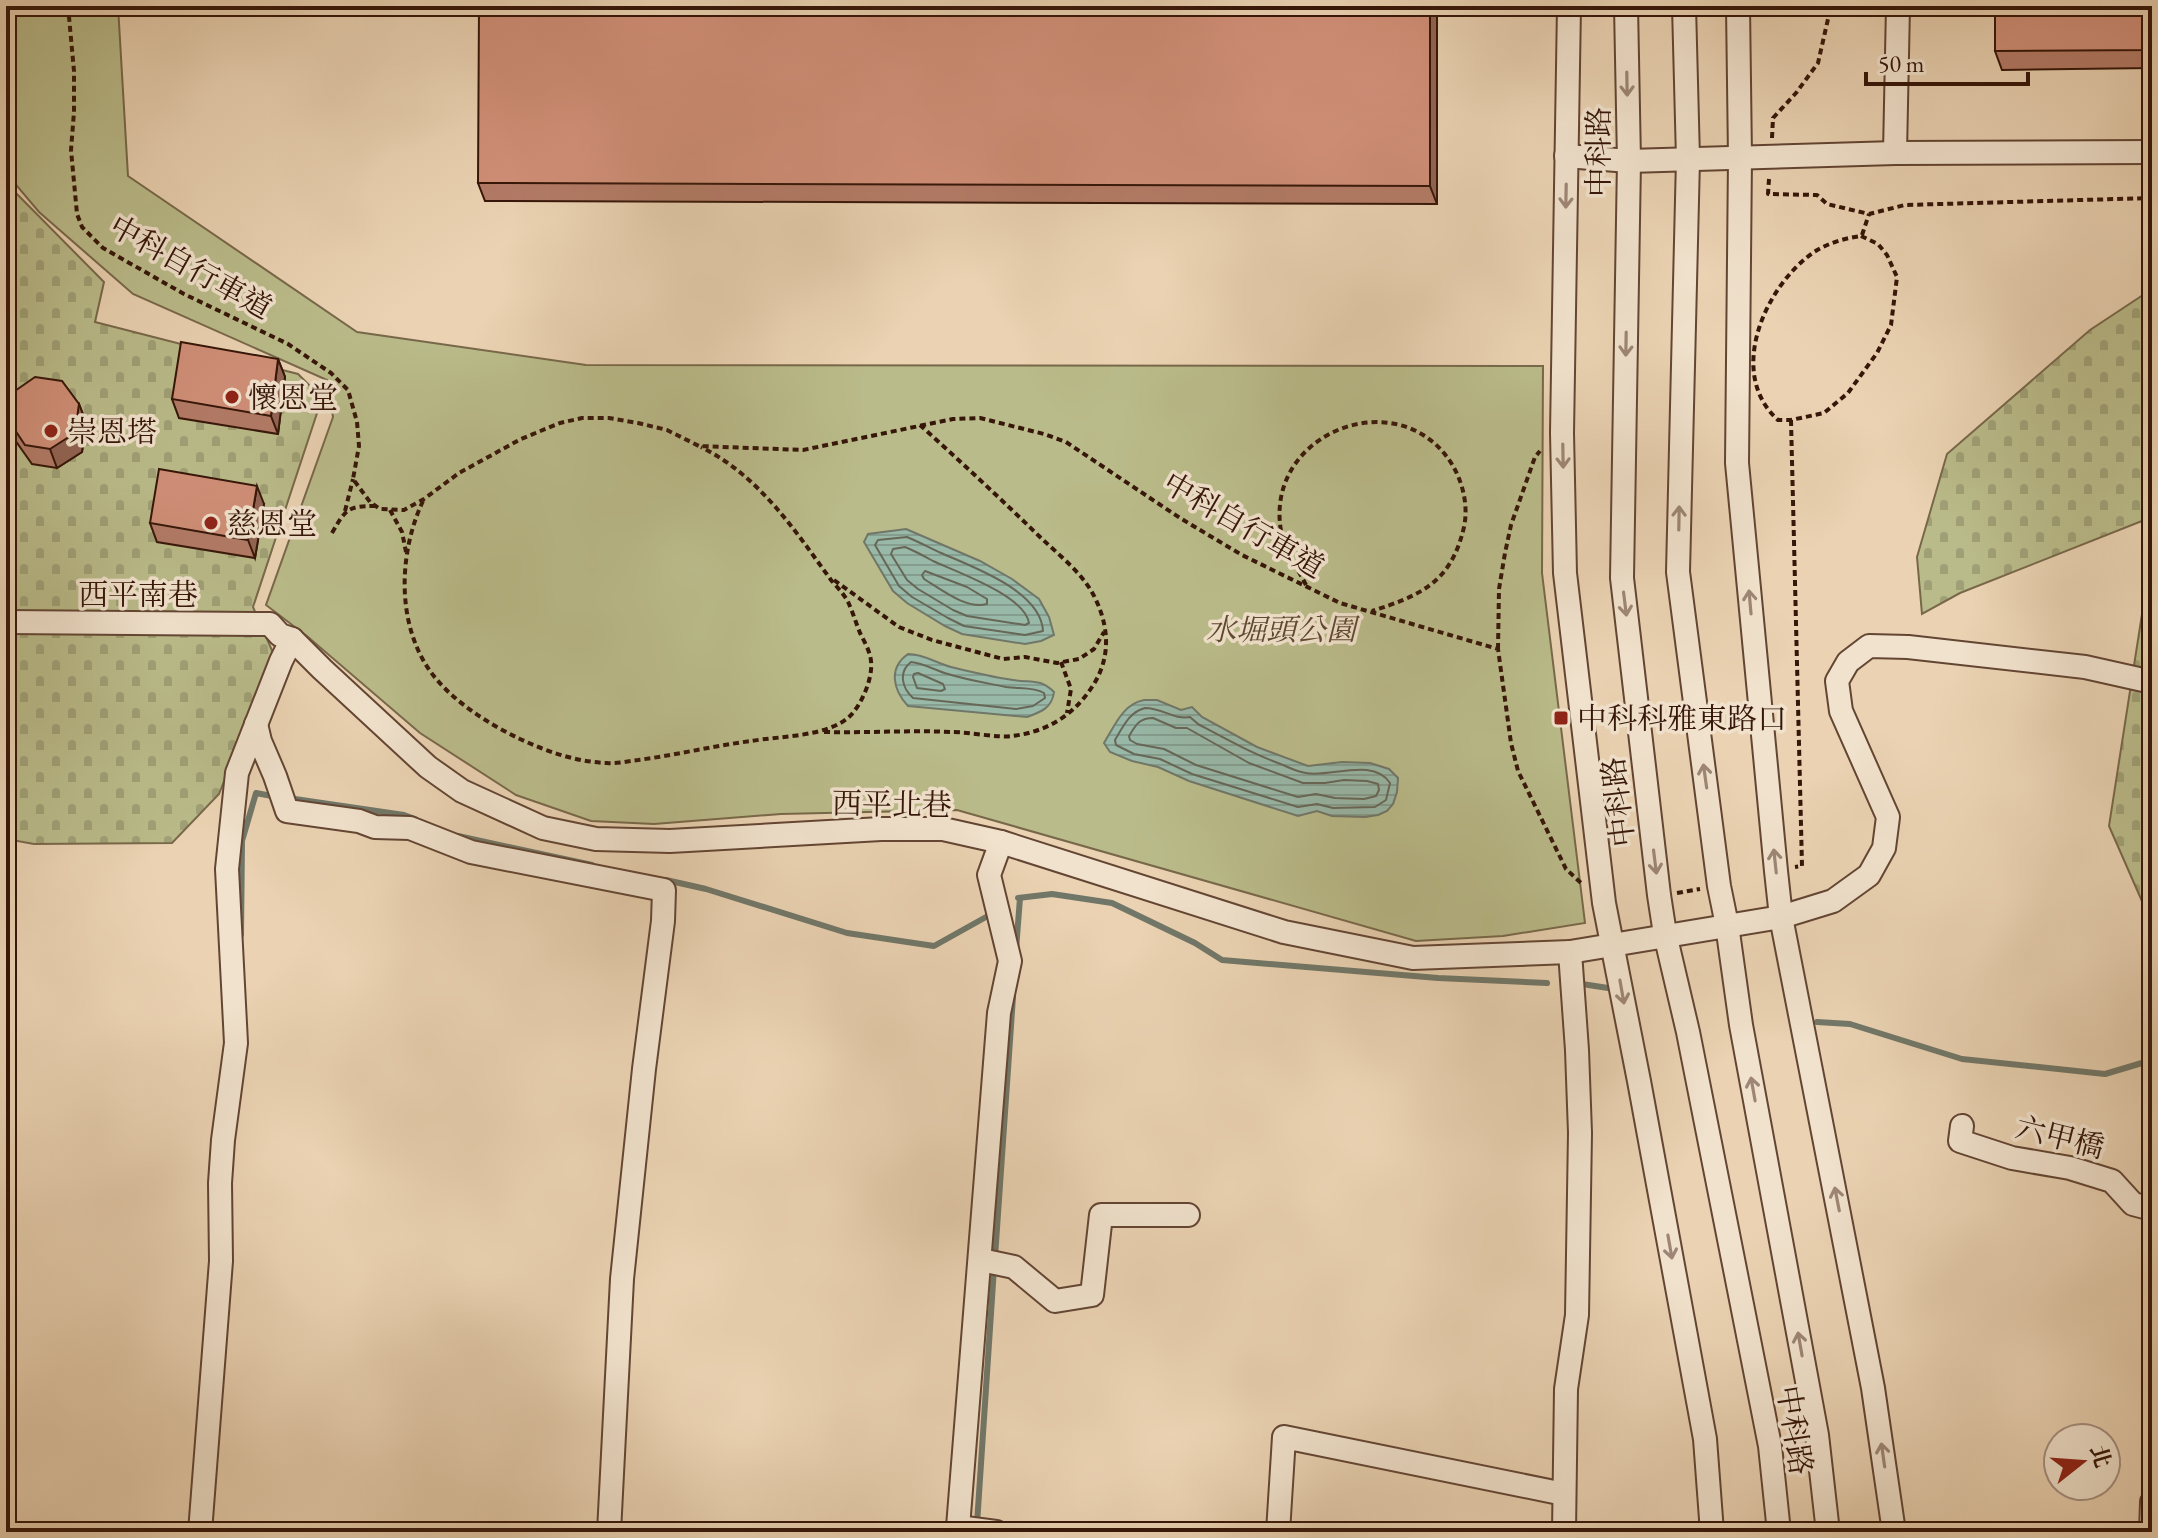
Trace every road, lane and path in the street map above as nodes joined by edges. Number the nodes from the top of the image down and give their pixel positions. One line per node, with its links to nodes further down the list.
1 (68, 6): 19 (path, 中科自行車道)
2 (1569, 6): 9 (street, 中科路)
3 (1626, 6): 12 (street, 中科路, one-way to 12)
4 (1684, 6): 11 (street, 中科路)
5 (1738, 6): 10 (street)
6 (1898, 6): 8 (street)
7 (2152, 152): 8 (street)
8 (1895, 153): 10 (street)
9 (1566, 156): 12 (street); 17 (street, 中科路, one-way to 17)
10 (1740, 158): 11 (street); 42 (street, one-way to 10)
11 (1688, 159): 12 (street); 43 (street, 中科路, one-way to 11)
12 (1629, 161): 44 (street, 中科路, one-way to 44)
13 (2152, 198): 14 (path)
14 (1861, 236): 15 (path); 15 (path)
15 (1791, 420): 40 (path)
16 (920, 425): 18 (path, 中科自行車道); 27 (path, 中科自行車道); 31 (path)
17 (1562, 433): 33 (path); 41 (street, 中科路, one-way to 41)
18 (699, 446): 20 (path, 中科自行車道); 26 (path, 中科自行車道)
19 (353, 479): 21 (path); 23 (path, 中科自行車道)
20 (424, 499): 22 (path, 中科自行車道); 25 (path, 中科自行車道)
21 (376, 506): 22 (path); 23 (path)
22 (390, 510): 25 (path, 中科自行車道)
23 (345, 511): 24 (path, 中科自行車道)
24 (332, 533)
25 (407, 557): 38 (path, 中科自行車道)
26 (829, 576): 34 (path); 38 (path, 中科自行車道)
27 (1306, 587): 28 (path, 中科自行車道); 28 (path)
28 (1370, 612): 33 (path, 中科自行車道)
29 (6, 622): 30 (street, 西平南巷)
30 (270, 624): 32 (street, 西平北巷)
31 (1105, 630): 34 (path); 36 (path)
32 (292, 639): 37 (street); 39 (street, 西平北巷)
33 (1498, 649): 41 (path)
34 (1061, 662): 36 (path)
35 (2152, 682): 42 (street, 西平北巷)
36 (1066, 716): 38 (path)
37 (256, 724): 54 (street); 55 (street)
38 (818, 732)
39 (1001, 842): 46 (street, 西平北巷); 50 (street)
40 (1802, 866)
41 (1604, 903): 45 (street, 中科路)
42 (1781, 917): 43 (street, 西平北巷); 62 (street, one-way to 42)
43 (1727, 925): 44 (street, 西平北巷); 61 (street, 中科路, one-way to 43)
44 (1665, 934): 45 (street, 西平北巷); 60 (street, 中科路)
45 (1613, 945): 46 (street, 西平北巷); 59 (street, 中科路, one-way to 59)
46 (1570, 952): 51 (street)
47 (1962, 1126): 48 (street, 六甲橋)
48 (2152, 1209)
49 (1188, 1215): 50 (street)
50 (981, 1260): 53 (street)
51 (1564, 1494): 57 (street); 58 (street)
52 (2152, 1502): 63 (street)
53 (958, 1529): 56 (street)
54 (200, 1532)
55 (609, 1532)
56 (996, 1532)
57 (1278, 1532)
58 (1564, 1532)
59 (1712, 1532)
60 (1779, 1532)
61 (1828, 1532)
62 (1894, 1532)
63 (2151, 1532)

